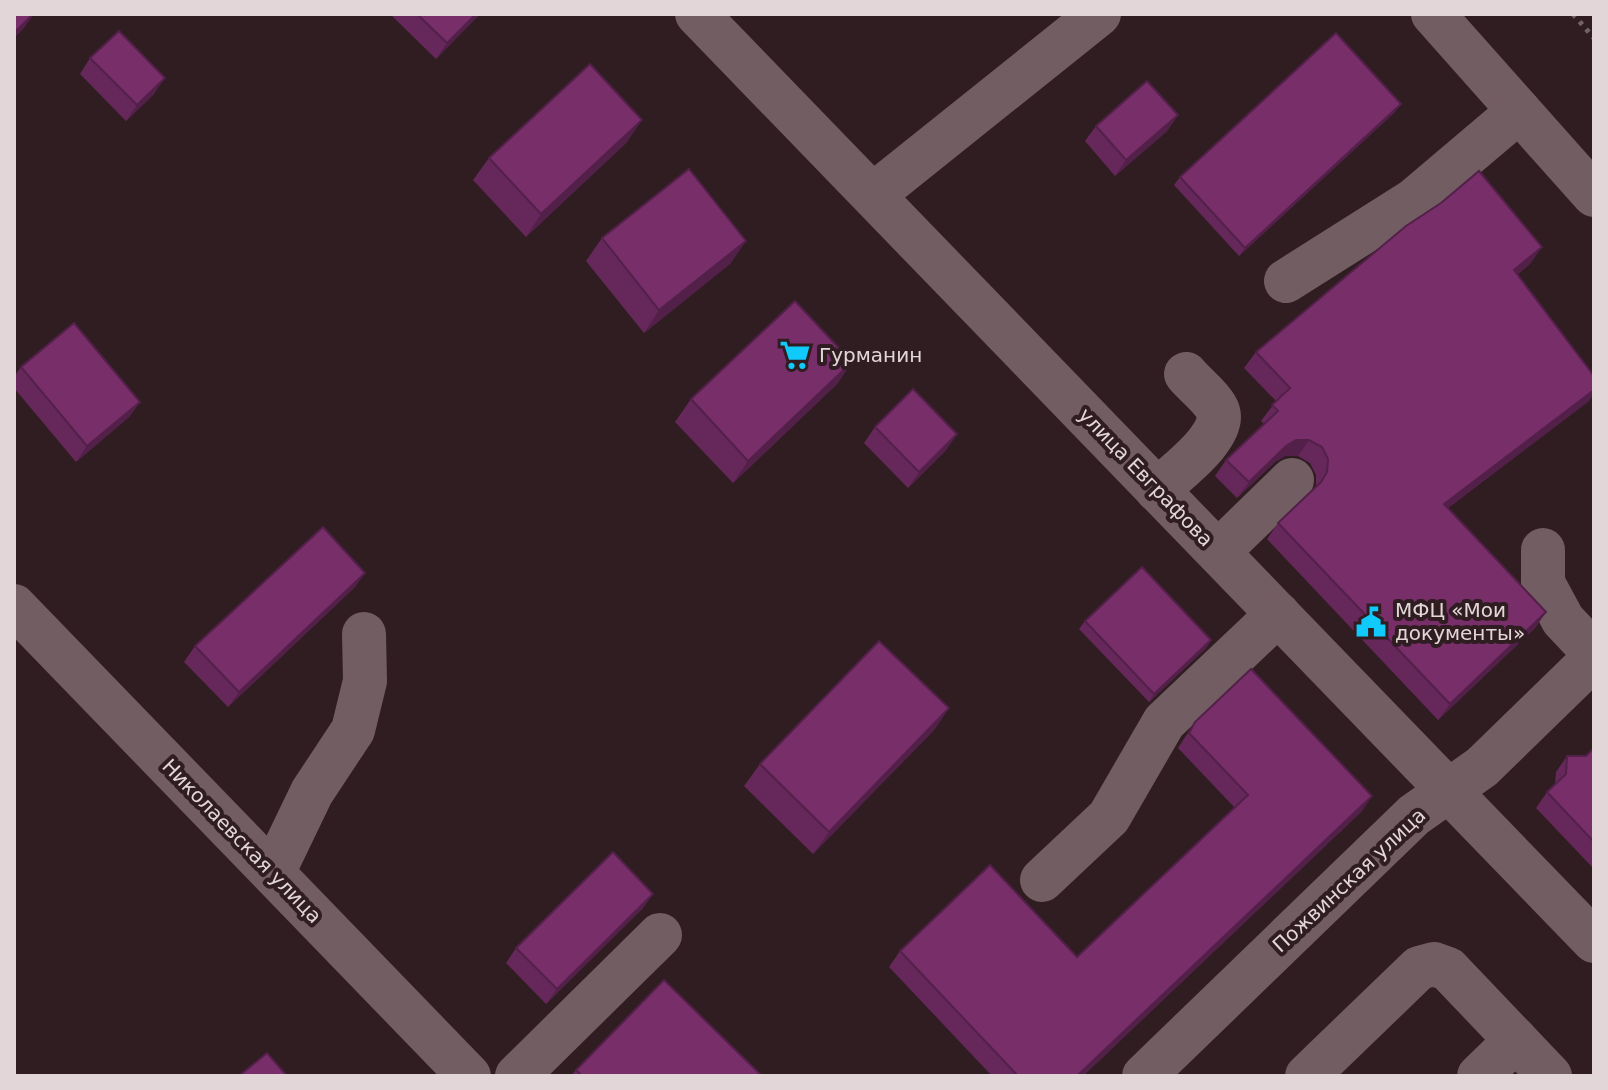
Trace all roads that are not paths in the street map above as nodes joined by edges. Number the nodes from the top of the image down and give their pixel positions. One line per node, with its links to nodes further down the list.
1 (697, 14): 5 (street, улица Евграфова)
2 (1099, 14): 5 (street)
3 (1433, 14): 4 (street)
4 (1519, 111): 6 (street); 7 (street)
5 (873, 195): 10 (street, улица Евграфова)
6 (1594, 195)
7 (1286, 281)
8 (1186, 374): 10 (street)
9 (1292, 480): 12 (street)
10 (1157, 490): 12 (street, улица Евграфова)
11 (1543, 550): 16 (street)
12 (1218, 552): 14 (street, улица Евграфова)
13 (14, 606): 18 (street, Николаевская улица)
14 (1278, 614): 17 (street, улица Евграфова); 19 (street)
15 (364, 634): 18 (street)
16 (1594, 656): 17 (street, Пожвинская улица)
17 (1448, 791): 21 (street, улица Евграфова); 23 (street, Пожвинская улица)
18 (273, 873): 24 (street, Николаевская улица)
19 (1042, 880)
20 (660, 935): 25 (street)
21 (1594, 941)
22 (1516, 1040): 26 (street); 27 (street); 28 (street)
23 (1159, 1071)
24 (469, 1076)
25 (517, 1076)
26 (1307, 1076)
27 (1479, 1076)
28 (1550, 1076)

